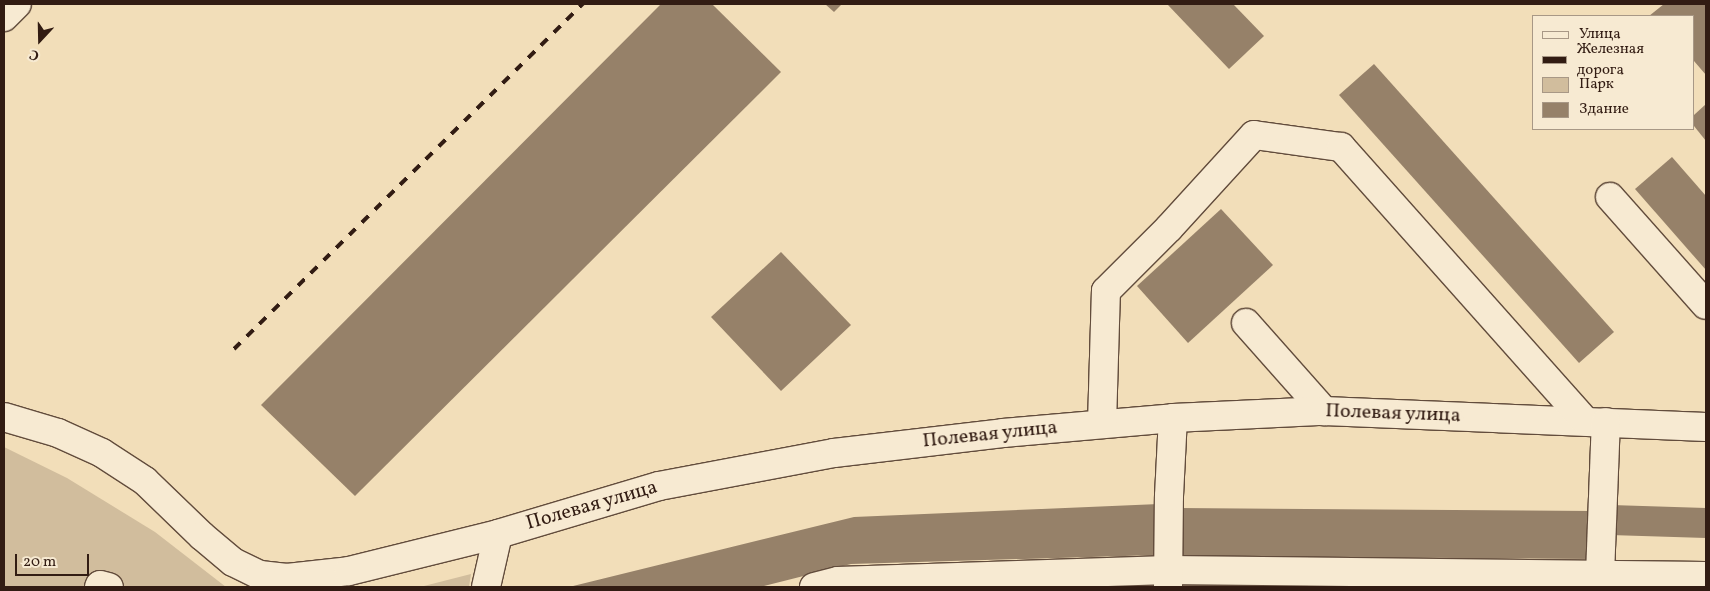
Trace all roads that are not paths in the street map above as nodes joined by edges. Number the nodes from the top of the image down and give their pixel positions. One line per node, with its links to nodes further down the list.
1 (17, 4): 2 (street)
2 (4, 17)
3 (1610, 197): 4 (street)
4 (1706, 305)
5 (1246, 323): 6 (street)
6 (1324, 411): 8 (street, Полевая улица); 9 (street, Полевая улица)
7 (4, 417): 12 (street, Полевая улица)
8 (1173, 418): 10 (street, Полевая улица); 15 (street)
9 (1596, 422): 10 (street); 11 (street, Полевая улица); 13 (street)
10 (1102, 424): 12 (street, Полевая улица)
11 (1706, 427)
12 (498, 534): 18 (street)
13 (1600, 575): 14 (street); 15 (street)
14 (1706, 576)
15 (1168, 579): 19 (street)
16 (99, 587): 17 (street)
17 (109, 587)
18 (486, 587)
19 (814, 587)

